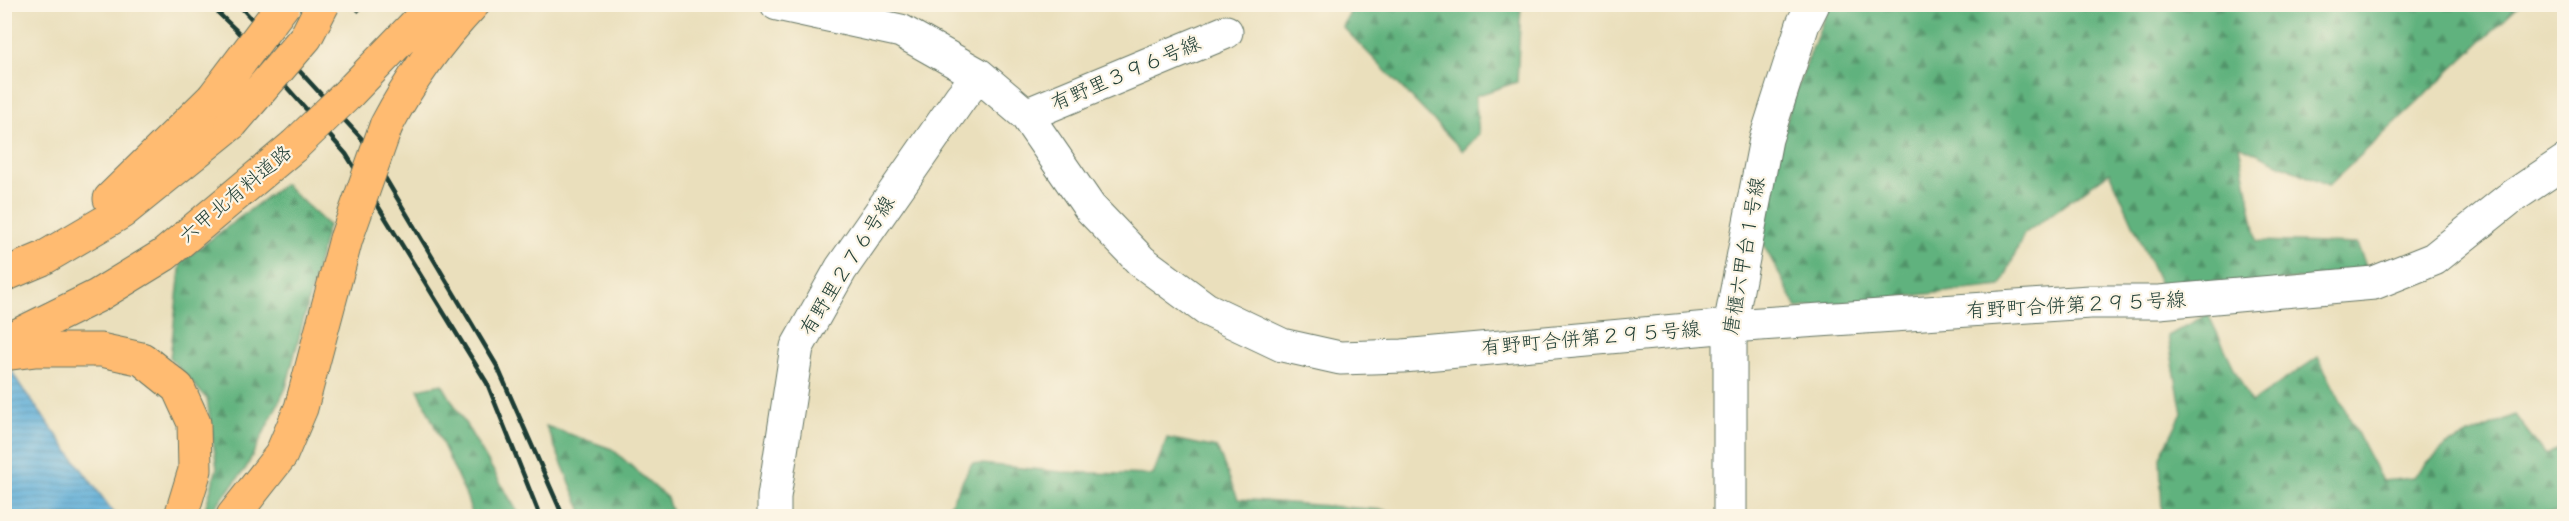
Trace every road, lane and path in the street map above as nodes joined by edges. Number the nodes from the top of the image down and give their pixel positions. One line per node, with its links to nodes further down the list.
1 (285, 4): 11 (main road, bridge)
2 (323, 4): 11 (main road, bridge)
3 (403, 4): 10 (main road, 六甲北有料道路)
4 (435, 4): 10 (main road, 六甲北有料道路)
5 (473, 4): 18 (main road, bridge)
6 (777, 4): 9 (street, 有野町合併第２９５号線)
7 (1813, 4): 15 (street, 唐櫃六甲台１号線)
8 (1226, 32): 12 (street, 有野里３９６号線)
9 (979, 75): 12 (street, 有野町合併第２９５号線); 19 (street, 有野里２７６号線)
10 (340, 87): 16 (main road, 六甲北有料道路, bridge)
11 (222, 110): 14 (main road)
12 (1026, 115): 15 (street, 有野町合併第２９５号線)
13 (2565, 162): 15 (street, 有野町合併第２９５号線)
14 (4, 275)
15 (1730, 326): 20 (street, 唐櫃六甲台１号線)
16 (15, 335): 17 (main road)
17 (181, 516)
18 (233, 516)
19 (774, 516)
20 (1730, 516)

